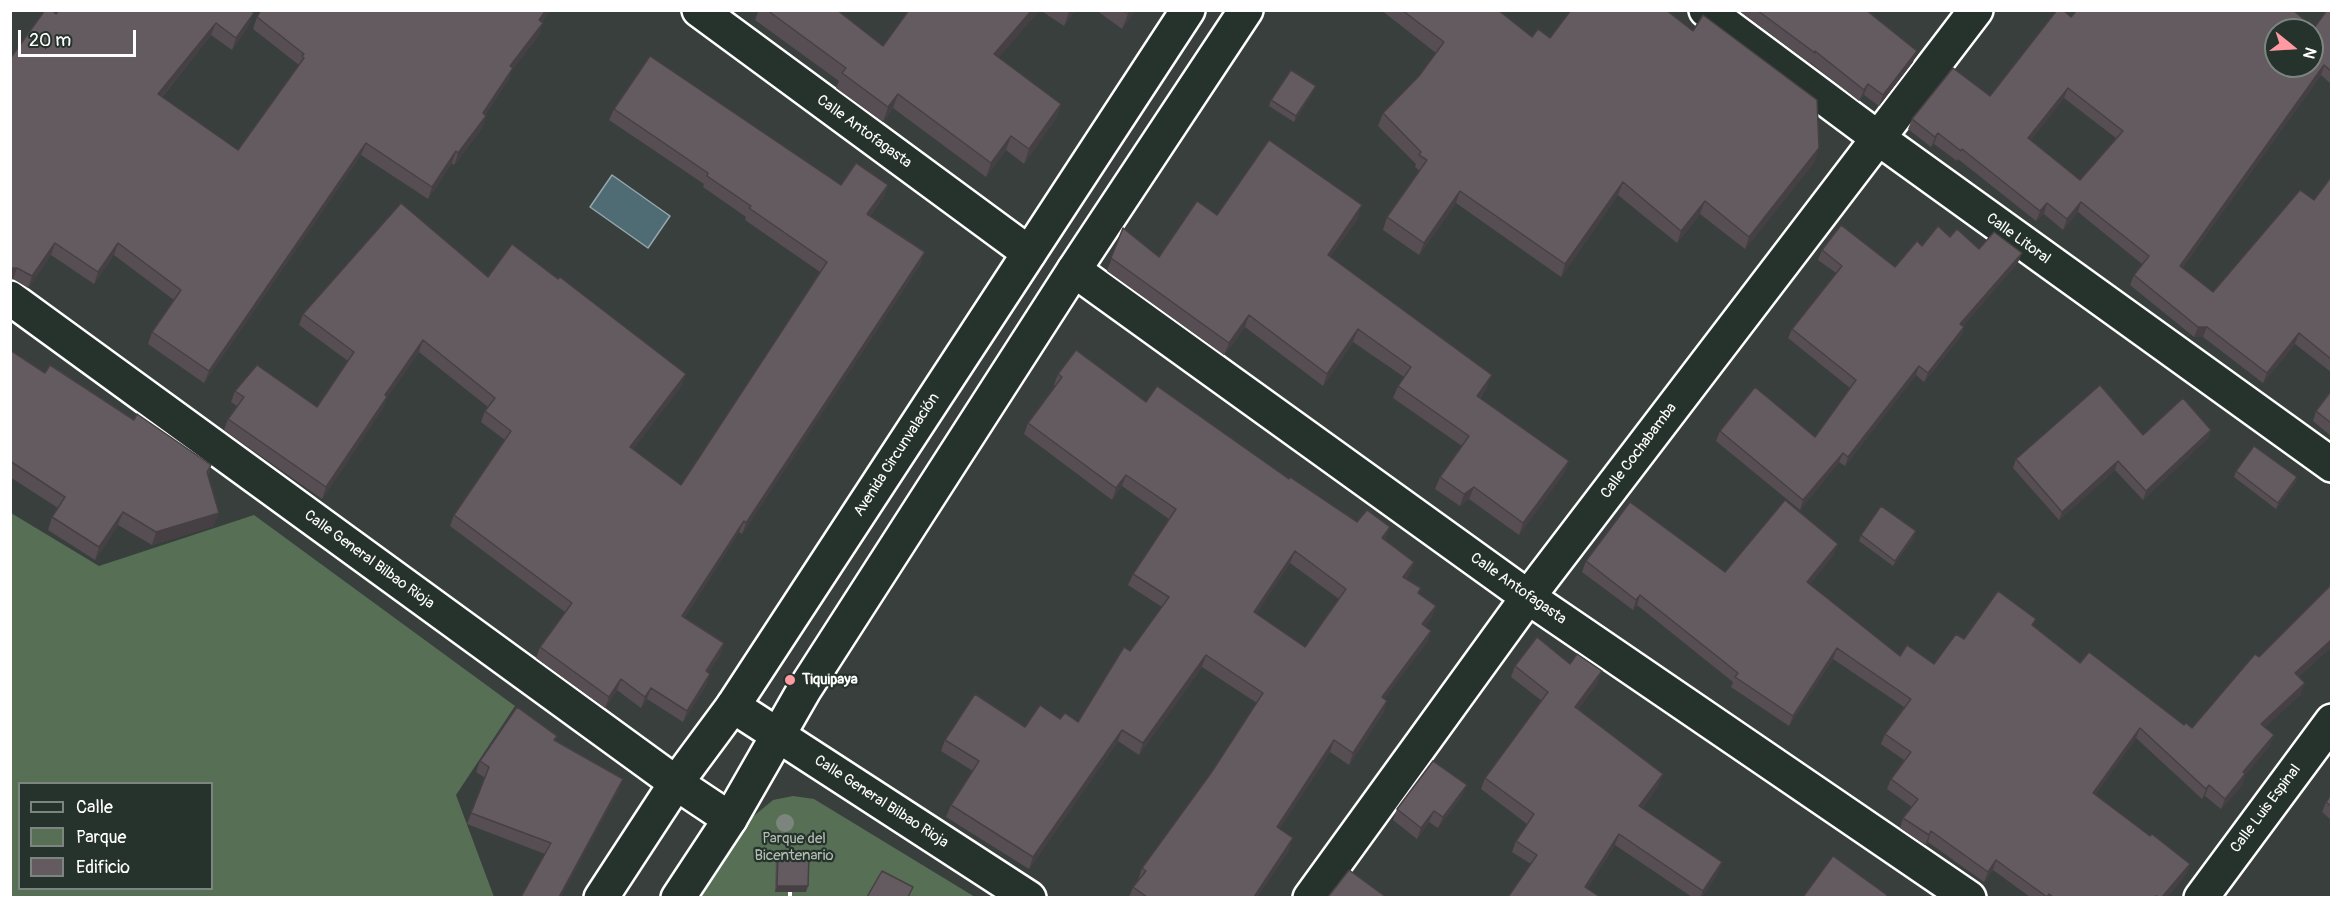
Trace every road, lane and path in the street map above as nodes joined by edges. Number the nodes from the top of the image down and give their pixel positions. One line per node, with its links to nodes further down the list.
1 (699, 10): 7 (street, Calle Antofagasta)
2 (1188, 10): 7 (street, Avenida Circunvalación)
3 (1246, 10): 8 (street)
4 (1706, 10): 6 (street, Calle Litoral)
5 (1976, 10): 6 (street, Calle Cochabamba)
6 (1878, 138): 10 (street, Calle Litoral); 11 (street, Calle Cochabamba)
7 (1029, 253): 12 (street, Avenida Circunvalación)
8 (1074, 270): 11 (street, Calle Antofagasta); 14 (street)
9 (10, 298): 15 (street, Calle General Bilbao Rioja)
10 (2331, 465)
11 (1528, 597): 20 (street, Calle Cochabamba); 21 (street, Calle Antofagasta)
12 (733, 706): 14 (street, Calle General Bilbao Rioja); 15 (street, Avenida Circunvalación)
13 (2331, 722): 22 (street, Calle Luis Espinal)
14 (777, 734): 16 (street); 19 (street, Calle General Bilbao Rioja)
15 (676, 783): 16 (street, Calle General Bilbao Rioja); 17 (street, Avenida Circunvalación)
16 (730, 819): 18 (street)
17 (601, 897)
18 (678, 897)
19 (1029, 897)
20 (1310, 897)
21 (1970, 897)
22 (2201, 897)

